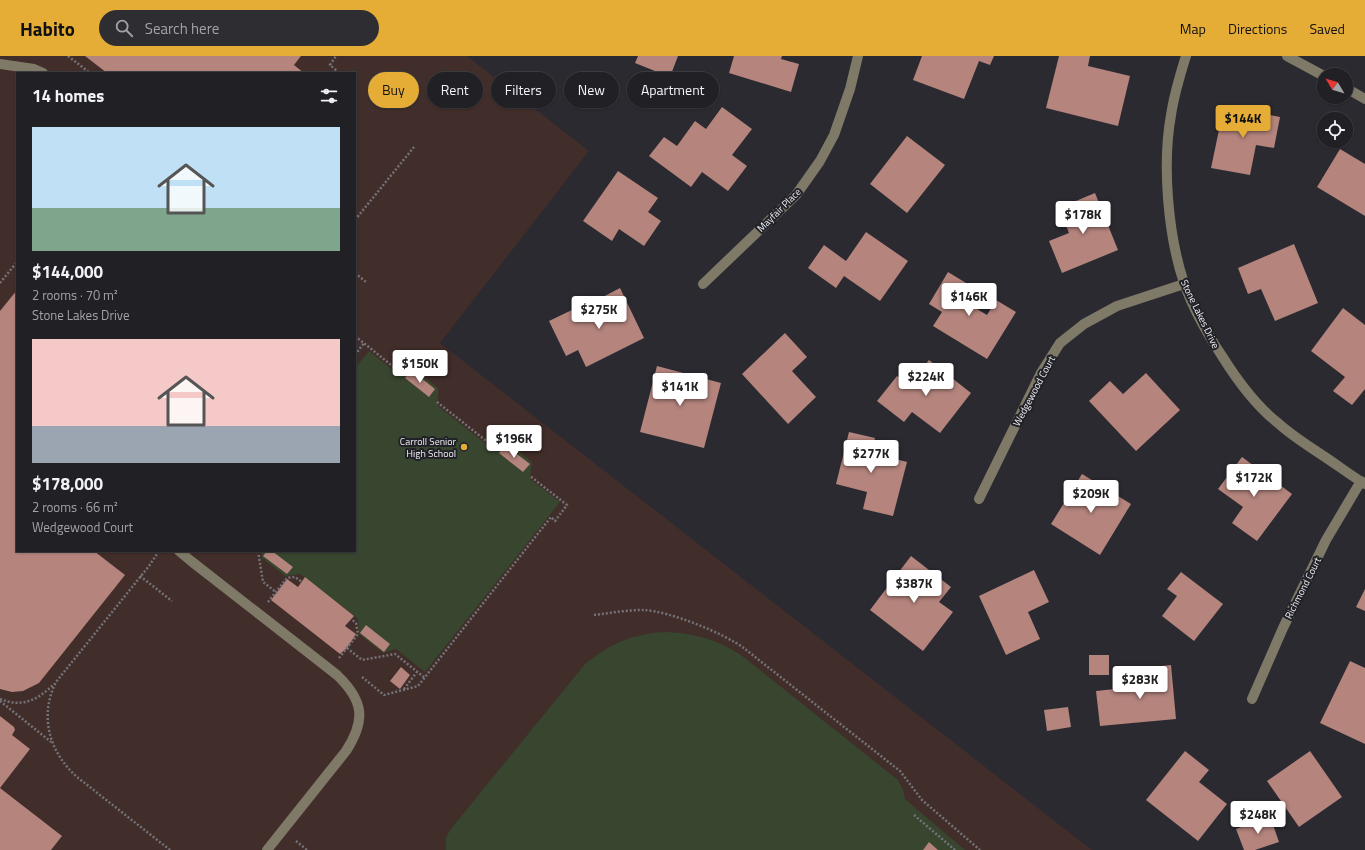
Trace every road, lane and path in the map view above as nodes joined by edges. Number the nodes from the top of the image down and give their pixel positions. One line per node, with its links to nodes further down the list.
1 (68, 56): 8 (path)
2 (336, 56): 9 (path)
3 (858, 56): 19 (street, Mayfair Place)
4 (1186, 56): 20 (street, Stone Lakes Drive)
5 (1287, 56): 10 (street)
6 (0, 64): 7 (street)
7 (40, 72)
8 (89, 72)
9 (336, 72)
10 (1317, 72)
11 (1353, 92): 12 (street)
12 (1365, 100)
13 (414, 147): 14 (path)
14 (356, 219)
15 (16, 263): 18 (path)
16 (356, 274): 17 (path)
17 (366, 282)
18 (0, 283)
19 (703, 284)
20 (1184, 284): 28 (street, Stone Lakes Drive); 29 (street, Wedgewood Court)
21 (356, 337): 22 (path)
22 (364, 344): 23 (path); 24 (path)
23 (356, 354)
24 (401, 373)
25 (437, 402): 26 (path)
26 (494, 447)
27 (530, 476): 48 (path)
28 (1363, 482): 51 (street, Richmond Court)
29 (979, 498)
30 (158, 552): 33 (path)
31 (181, 552): 57 (street)
32 (258, 552): 35 (path)
33 (140, 576): 37 (path); 49 (path)
34 (302, 582): 35 (path)
35 (276, 592): 38 (path)
36 (262, 598): 38 (path)
37 (172, 601)
38 (268, 602): 39 (path)
39 (273, 607)
40 (594, 615): 60 (path)
41 (351, 619): 42 (path)
42 (347, 648): 44 (path); 46 (path)
43 (332, 654): 44 (path)
44 (338, 659): 45 (path)
45 (344, 663)
46 (417, 672): 48 (path); 50 (path)
47 (361, 677): 50 (path)
48 (425, 678): 50 (path)
49 (56, 682): 52 (path); 53 (path)
50 (403, 690)
51 (1252, 698)
52 (0, 700): 53 (path)
53 (52, 742): 56 (path)
54 (914, 815): 59 (path)
55 (296, 841): 58 (path)
56 (170, 850)
57 (267, 850)
58 (307, 850)
59 (955, 850)
60 (980, 850)

